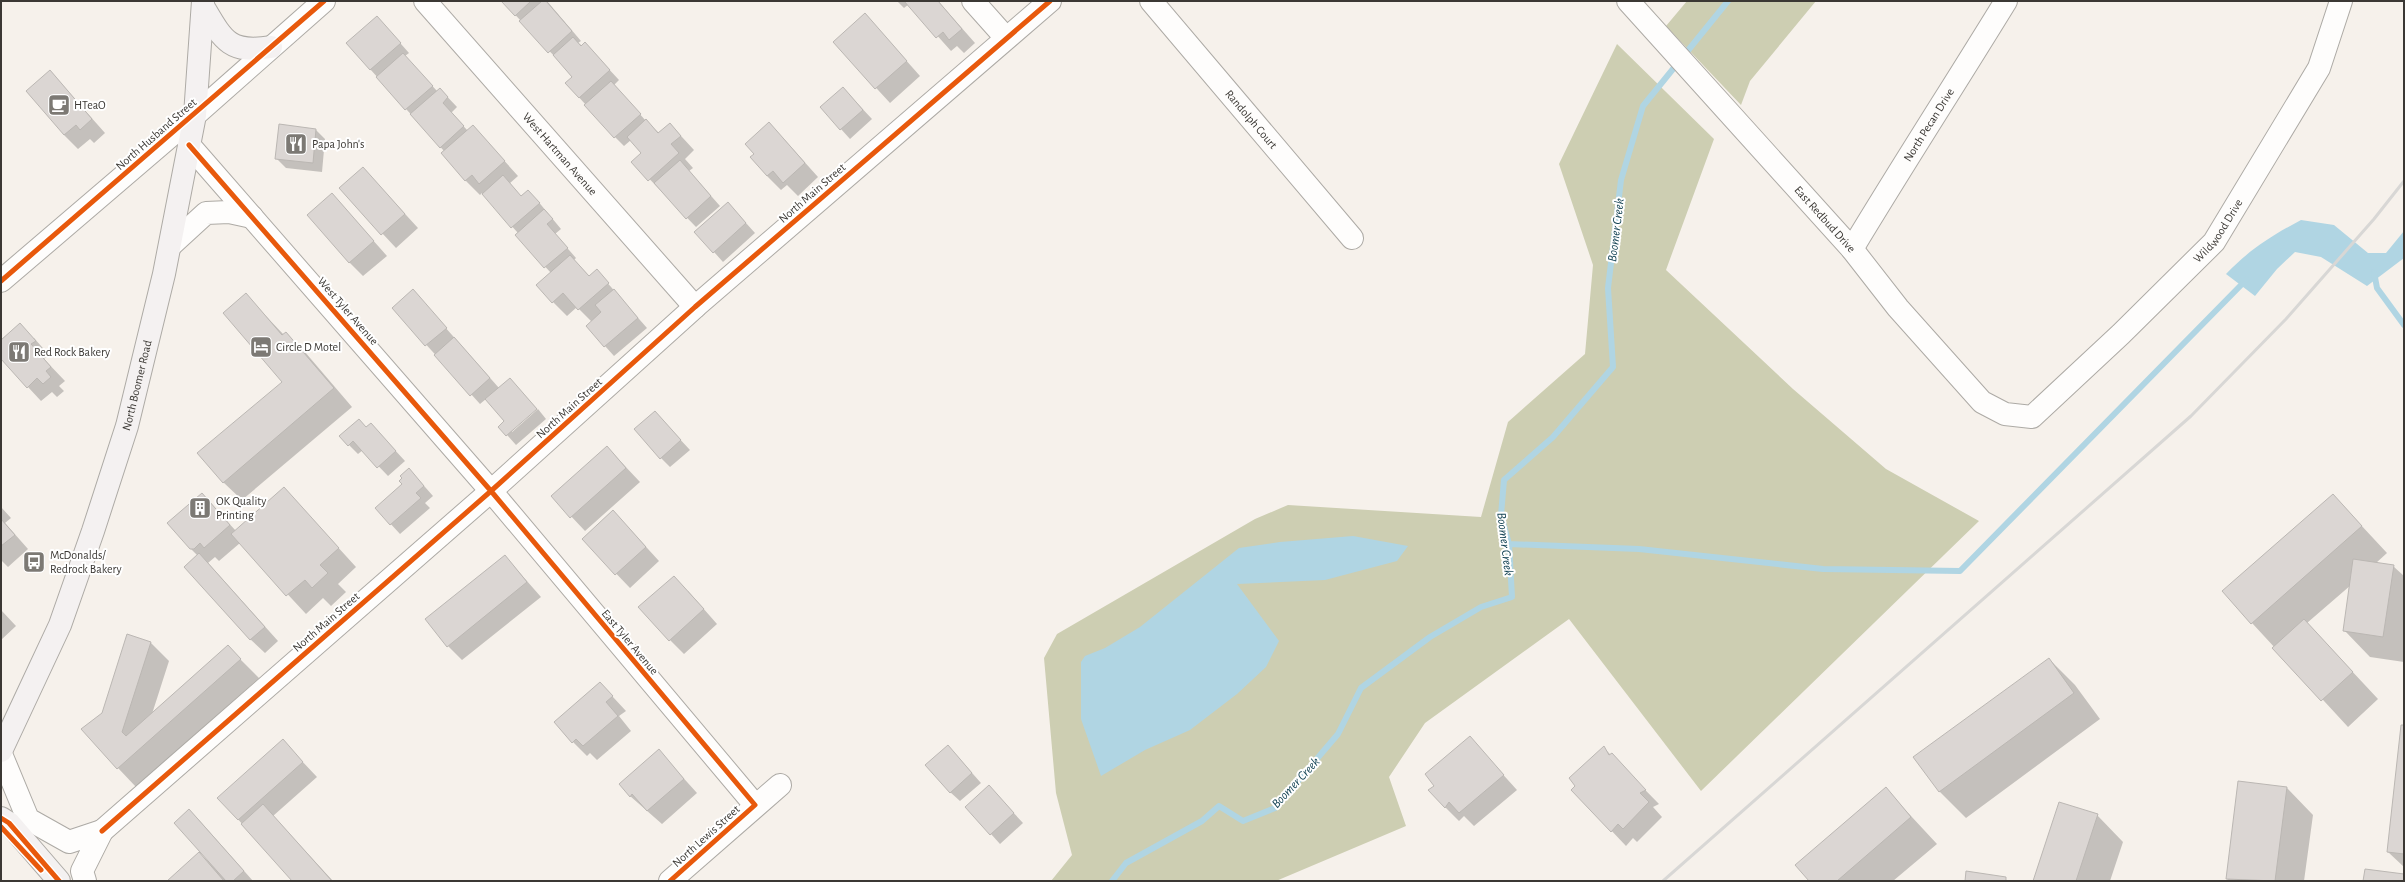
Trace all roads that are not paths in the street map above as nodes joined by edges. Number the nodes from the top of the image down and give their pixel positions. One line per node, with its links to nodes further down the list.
1 (324, 1): 11 (street, North Husband Street)
2 (425, 1): 19 (street, West Hartman Avenue)
3 (973, 1): 10 (street)
4 (1050, 1): 10 (street, North Main Street)
5 (1151, 1): 15 (street, Randolph Court)
6 (1628, 1): 17 (street, East Redbud Drive)
7 (2006, 1): 17 (street, North Pecan Drive)
8 (2341, 1): 20 (street, Wildwood Drive)
9 (203, 4): 11 (main road); 12 (main road, North Boomer Road)
10 (1006, 38): 19 (street, North Main Street)
11 (271, 47): 12 (street, North Husband Street)
12 (195, 115): 13 (main road, North Boomer Road); 18 (street, North Husband Street)
13 (189, 145): 14 (street, West Tyler Avenue); 16 (main road, North Boomer Road)
14 (252, 217): 16 (street); 21 (street, West Tyler Avenue)
15 (1352, 238)
16 (170, 246): 22 (main road, North Boomer Road)
17 (1852, 250): 20 (street, East Redbud Drive)
18 (1, 281)
19 (695, 307): 21 (street, North Main Street)
20 (2032, 417)
21 (491, 491): 24 (street, East Tyler Avenue); 27 (street, North Main Street)
22 (1, 753): 27 (street, North Main Street)
23 (780, 785): 24 (street)
24 (755, 805): 31 (street, North Lewis Street)
25 (1, 818): 29 (main road)
26 (1, 827): 28 (main road)
27 (102, 831): 30 (street, North Main Street)
28 (51, 881)
29 (59, 881)
30 (85, 881)
31 (670, 881)

